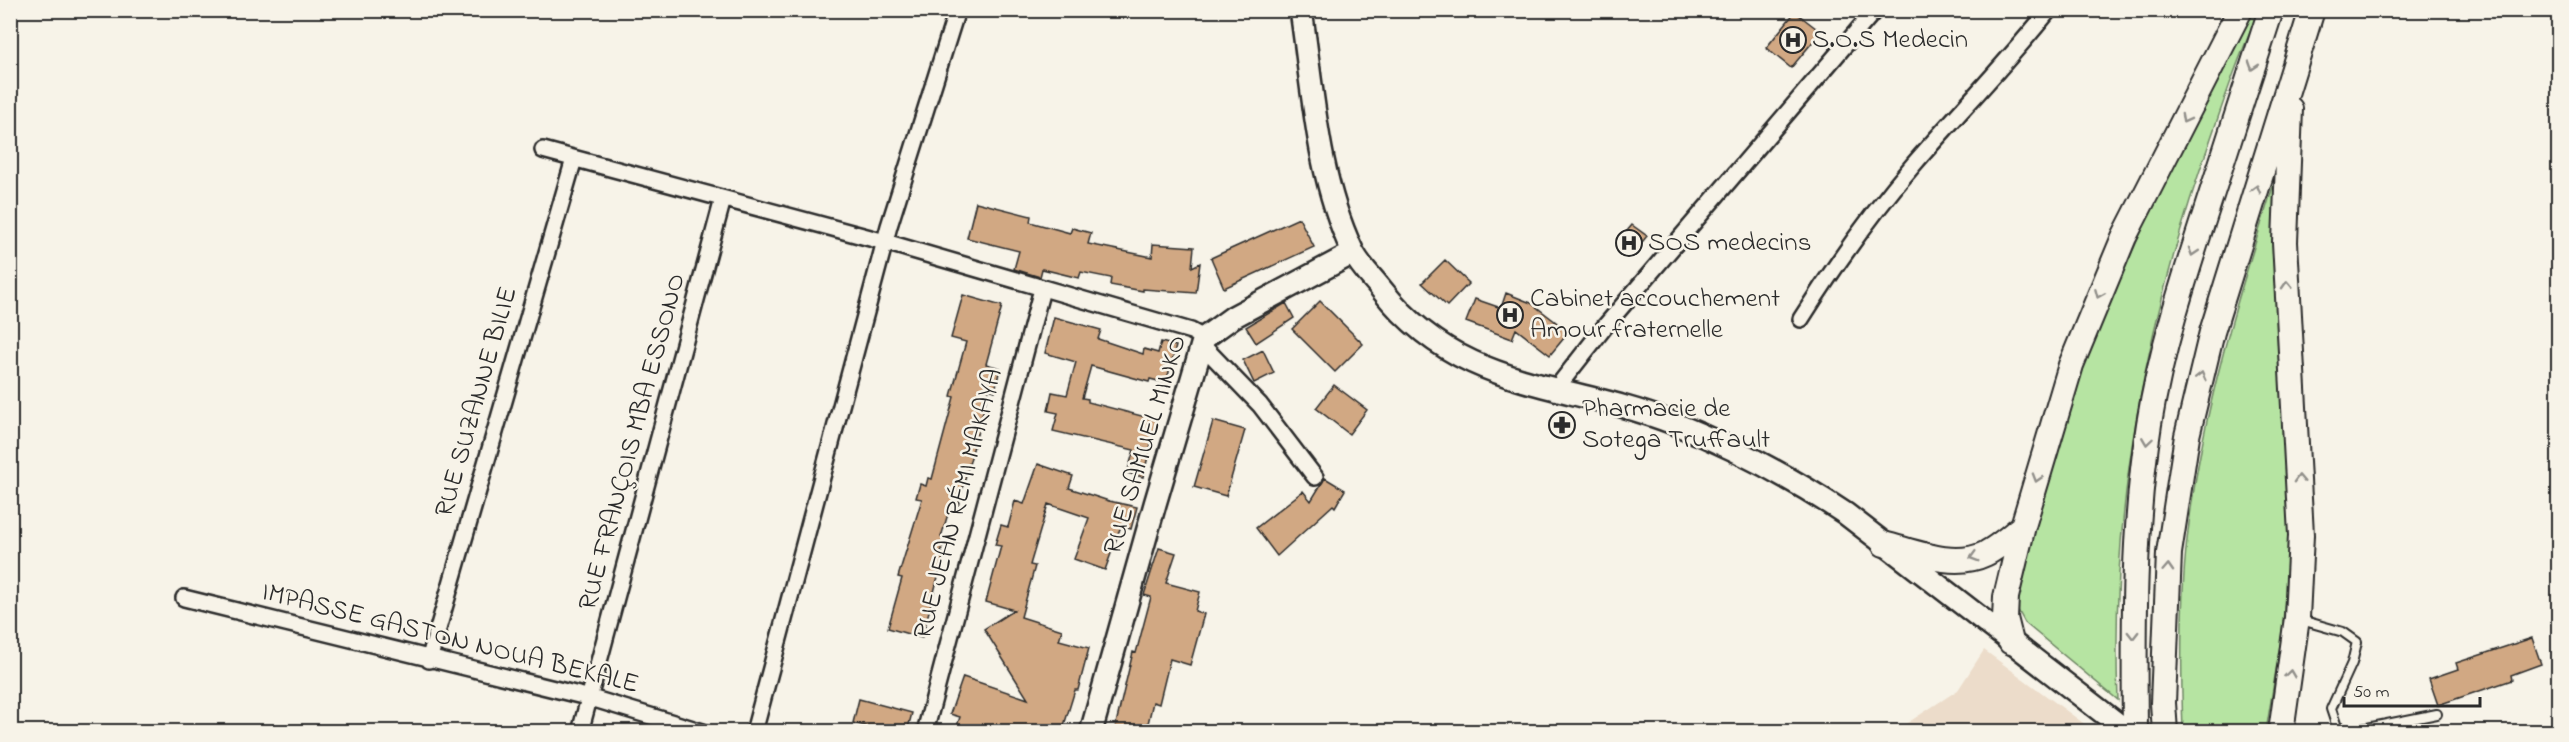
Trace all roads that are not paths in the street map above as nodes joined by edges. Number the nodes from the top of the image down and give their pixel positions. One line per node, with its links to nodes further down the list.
1 (957, 10): 12 (street)
2 (1301, 10): 13 (main road)
3 (1875, 10): 17 (street)
4 (2049, 10): 15 (street)
5 (2240, 10): 19 (main road, one-way to 19)
6 (2271, 10): 33 (main road, one-way to 33)
7 (2312, 10): 8 (main road)
8 (2291, 76): 22 (main road, one-way to 8); 34 (main road, one-way to 8)
9 (543, 150): 10 (street)
10 (574, 159): 11 (street); 24 (street, RUE SUZANNE BILIE)
11 (723, 199): 12 (street); 25 (street, RUE FRANÇOIS MBA ESSONO)
12 (885, 242): 14 (street); 29 (street)
13 (1353, 253): 16 (main road, RUE SAMUEL MINKO); 17 (main road)
14 (1042, 289): 16 (street); 30 (street, RUE JEAN RÉMI MAKAYA)
15 (1801, 319)
16 (1203, 341): 18 (street); 31 (main road, RUE SAMUEL MINKO)
17 (1555, 390): 20 (main road)
18 (1315, 477)
19 (2023, 526): 20 (main road, one-way to 20); 23 (main road)
20 (1884, 544): 23 (main road)
21 (184, 598): 24 (street, IMPASSE GASTON NOUA BEKALE)
22 (2297, 618): 26 (lane); 35 (main road, one-way to 22)
23 (2011, 642): 32 (main road)
24 (429, 660): 25 (street, IMPASSE GASTON NOUA BEKALE)
25 (591, 699): 27 (street, RUE FRANÇOIS MBA ESSONO); 28 (street, IMPASSE GASTON NOUA BEKALE)
26 (2437, 714)
27 (580, 732)
28 (703, 732)
29 (754, 732)
30 (925, 732)
31 (1091, 732)
32 (2128, 732)
33 (2135, 732)
34 (2165, 732)
35 (2281, 732)

